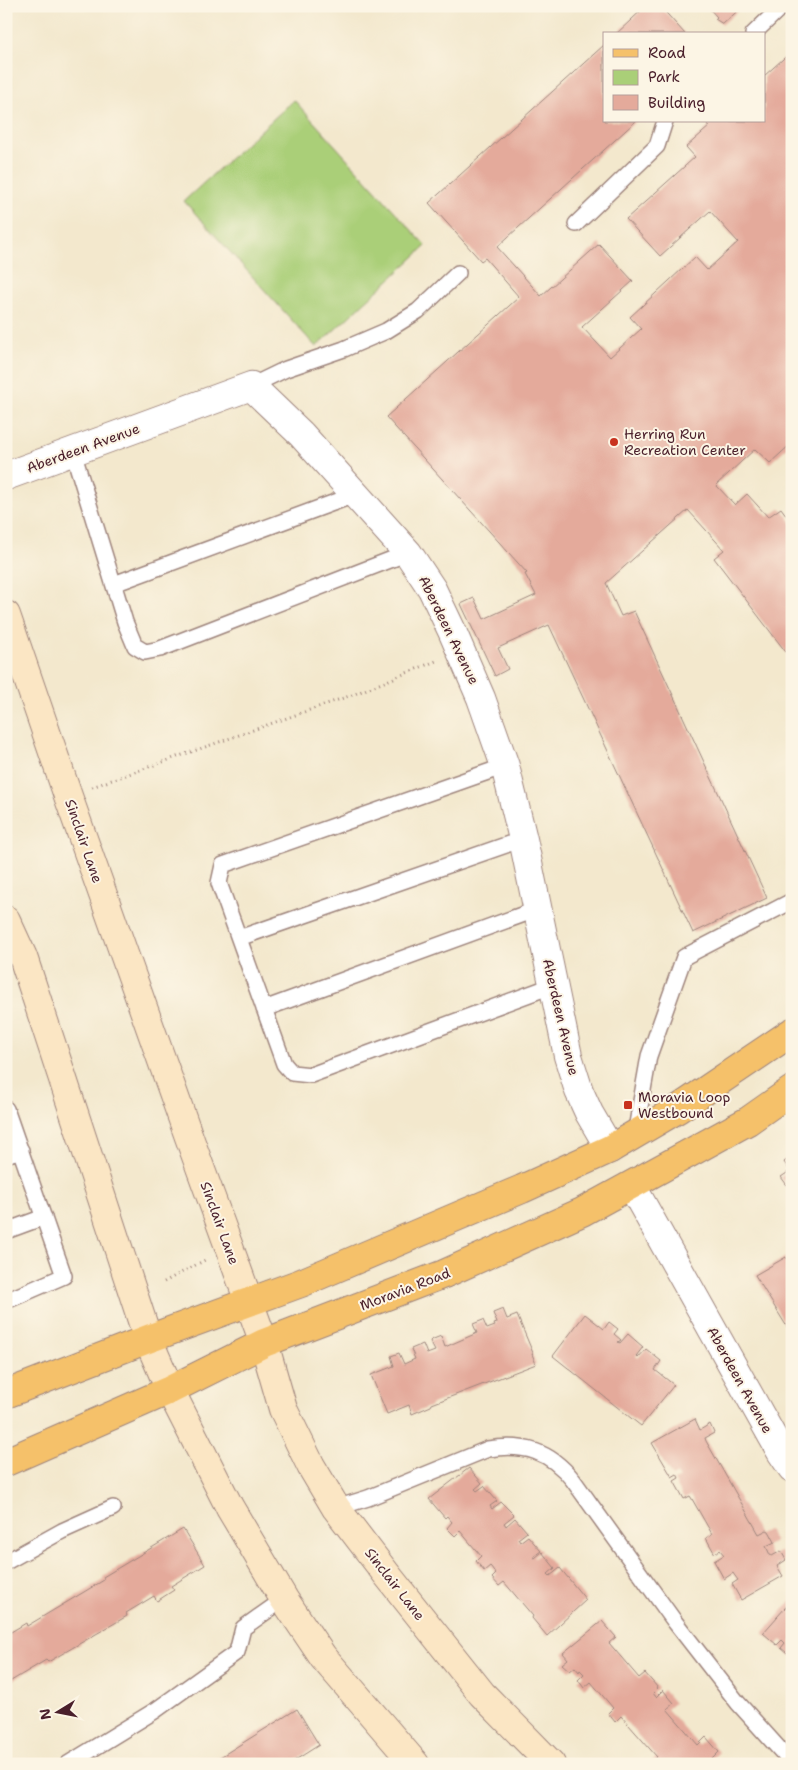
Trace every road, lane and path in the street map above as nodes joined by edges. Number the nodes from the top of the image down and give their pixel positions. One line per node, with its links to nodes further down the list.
1 (782, 6): 2 (lane)
2 (755, 32)
3 (665, 122): 4 (lane)
4 (576, 224)
5 (458, 273): 6 (lane)
6 (251, 386): 7 (street, Aberdeen Avenue); 9 (street, Aberdeen Avenue)
7 (73, 452): 8 (street, Aberdeen Avenue); 11 (lane)
8 (6, 476)
9 (357, 494): 10 (street, Aberdeen Avenue); 11 (lane)
10 (408, 553): 11 (lane); 13 (street, Aberdeen Avenue)
11 (114, 584)
12 (6, 615): 15 (street, Sinclair Lane)
13 (460, 651): 14 (street, Aberdeen Avenue); 15 (path)
14 (505, 766): 16 (street, Aberdeen Avenue); 20 (lane)
15 (68, 796): 35 (street, Sinclair Lane)
16 (523, 839): 18 (street, Aberdeen Avenue); 20 (lane)
17 (792, 901): 26 (lane)
18 (538, 909): 21 (street, Aberdeen Avenue); 22 (lane)
19 (6, 920): 36 (street)
20 (239, 938): 22 (lane)
21 (554, 985): 22 (lane); 27 (street, Aberdeen Avenue)
22 (264, 1009)
23 (792, 1032): 26 (main road)
24 (792, 1090): 29 (main road, Moravia Road)
25 (6, 1109): 28 (lane)
26 (635, 1135): 27 (main road)
27 (610, 1149): 35 (main road)
28 (13, 1153): 30 (lane)
29 (632, 1186): 37 (main road, Moravia Road); 41 (street, Aberdeen Avenue)
30 (44, 1217): 31 (lane); 34 (lane)
31 (6, 1231)
32 (206, 1260): 33 (path)
33 (164, 1282)
34 (6, 1301)
35 (250, 1302): 36 (main road); 37 (street, Sinclair Lane)
36 (148, 1338): 38 (street); 39 (main road)
37 (264, 1343): 38 (main road, Moravia Road); 43 (street, Sinclair Lane)
38 (170, 1390): 40 (main road, Moravia Road); 45 (street)
39 (6, 1394)
40 (6, 1462)
41 (792, 1468)
42 (114, 1508): 44 (lane)
43 (336, 1508): 46 (lane); 49 (street, Sinclair Lane)
44 (6, 1562)
45 (284, 1599): 47 (lane); 48 (street)
46 (792, 1763)
47 (68, 1764)
48 (415, 1764)
49 (551, 1764)

